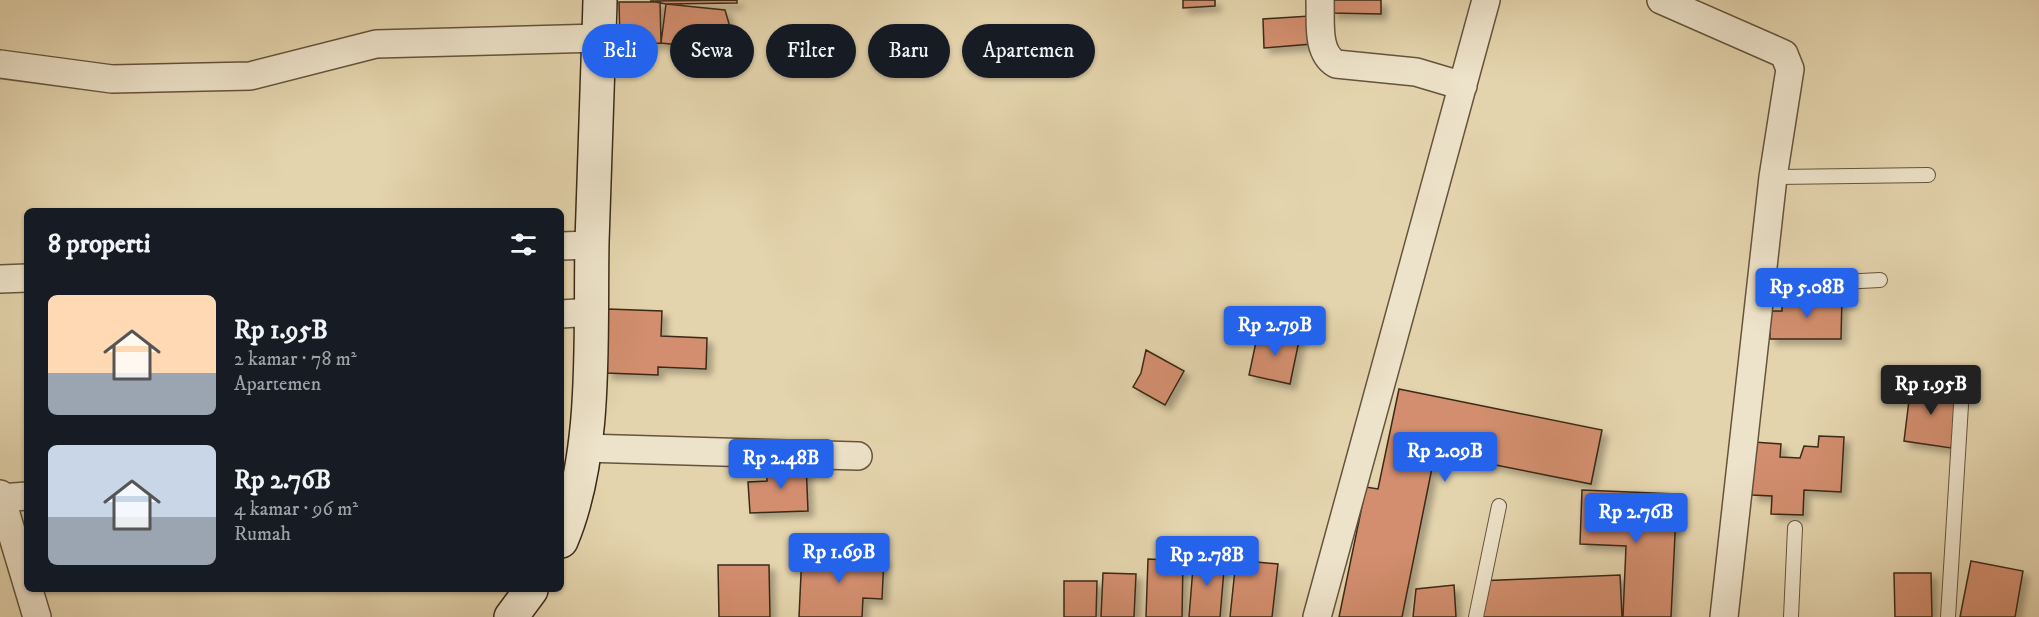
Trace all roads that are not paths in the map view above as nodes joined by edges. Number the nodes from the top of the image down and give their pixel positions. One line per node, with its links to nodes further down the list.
1 (600, 0): 5 (main road)
2 (1320, 0): 9 (street)
3 (1486, 0): 9 (street)
4 (1661, 0): 11 (street)
5 (599, 24)
6 (582, 38): 7 (street)
7 (0, 64)
8 (595, 78): 12 (main road)
9 (1463, 86): 31 (street)
10 (1928, 175): 11 (lane)
11 (1773, 177): 16 (street)
12 (577, 245): 17 (main road)
13 (24, 278): 14 (street)
14 (0, 279)
15 (1880, 280): 16 (lane)
16 (1761, 286): 33 (street)
17 (593, 312): 18 (street); 20 (main road)
18 (564, 314)
19 (1961, 405): 35 (lane)
20 (584, 448): 21 (street); 25 (main road)
21 (858, 456)
22 (9, 496): 26 (street)
23 (1499, 506): 32 (lane)
24 (1795, 528): 34 (lane)
25 (564, 534)
26 (24, 561)
27 (31, 592): 29 (street)
28 (530, 592): 30 (main road)
29 (37, 617)
30 (511, 617)
31 (1317, 617)
32 (1476, 617)
33 (1724, 617)
34 (1791, 617)
35 (1948, 617)

